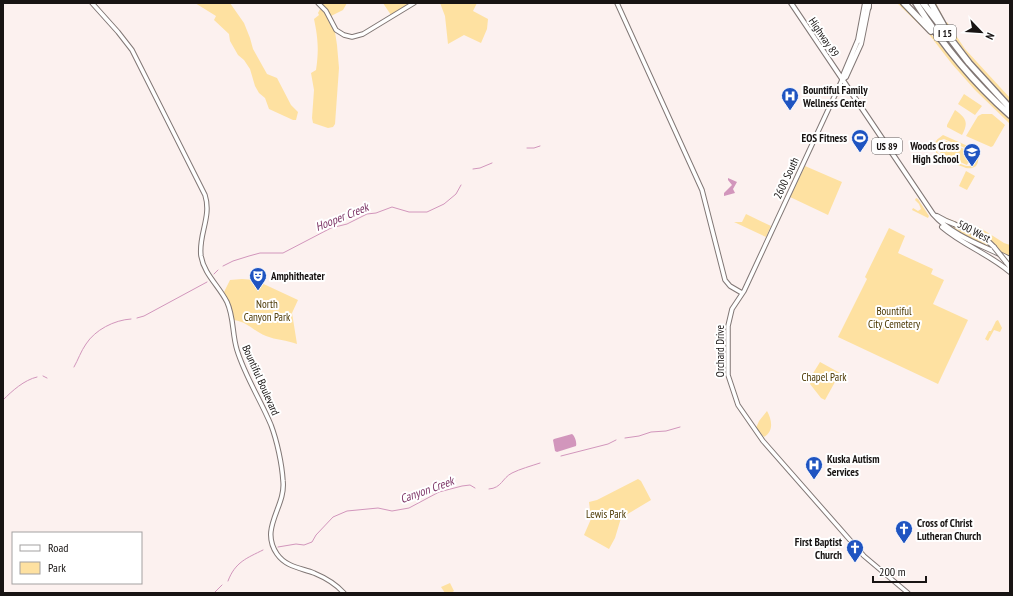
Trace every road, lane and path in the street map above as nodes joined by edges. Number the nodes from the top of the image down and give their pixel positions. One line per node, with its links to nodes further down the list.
1 (92, 3): 21 (main road, Bountiful Boulevard)
2 (318, 3): 3 (main road)
3 (414, 3)
4 (616, 3): 20 (main road)
5 (791, 3): 13 (main road, Highway 89 / US 89)
6 (904, 3): 11 (highway)
7 (916, 3): 11 (highway, I 15)
8 (923, 3): 12 (highway, I 15)
9 (931, 3): 12 (highway)
10 (867, 4): 13 (main road, 2600 South)
11 (959, 62): 15 (highway, I 15)
12 (969, 63): 14 (highway, I 15)
13 (842, 80): 16 (main road, US 89); 20 (main road, 2600 South)
14 (1010, 108)
15 (1010, 115)
16 (933, 214): 17 (main road, 500 West / US 89); 17 (main road, bridge); 19 (main road)
17 (1008, 260): 18 (main road)
18 (1010, 267)
19 (1010, 272)
20 (742, 293): 22 (main road, Orchard Drive)
21 (344, 593)
22 (908, 593)

